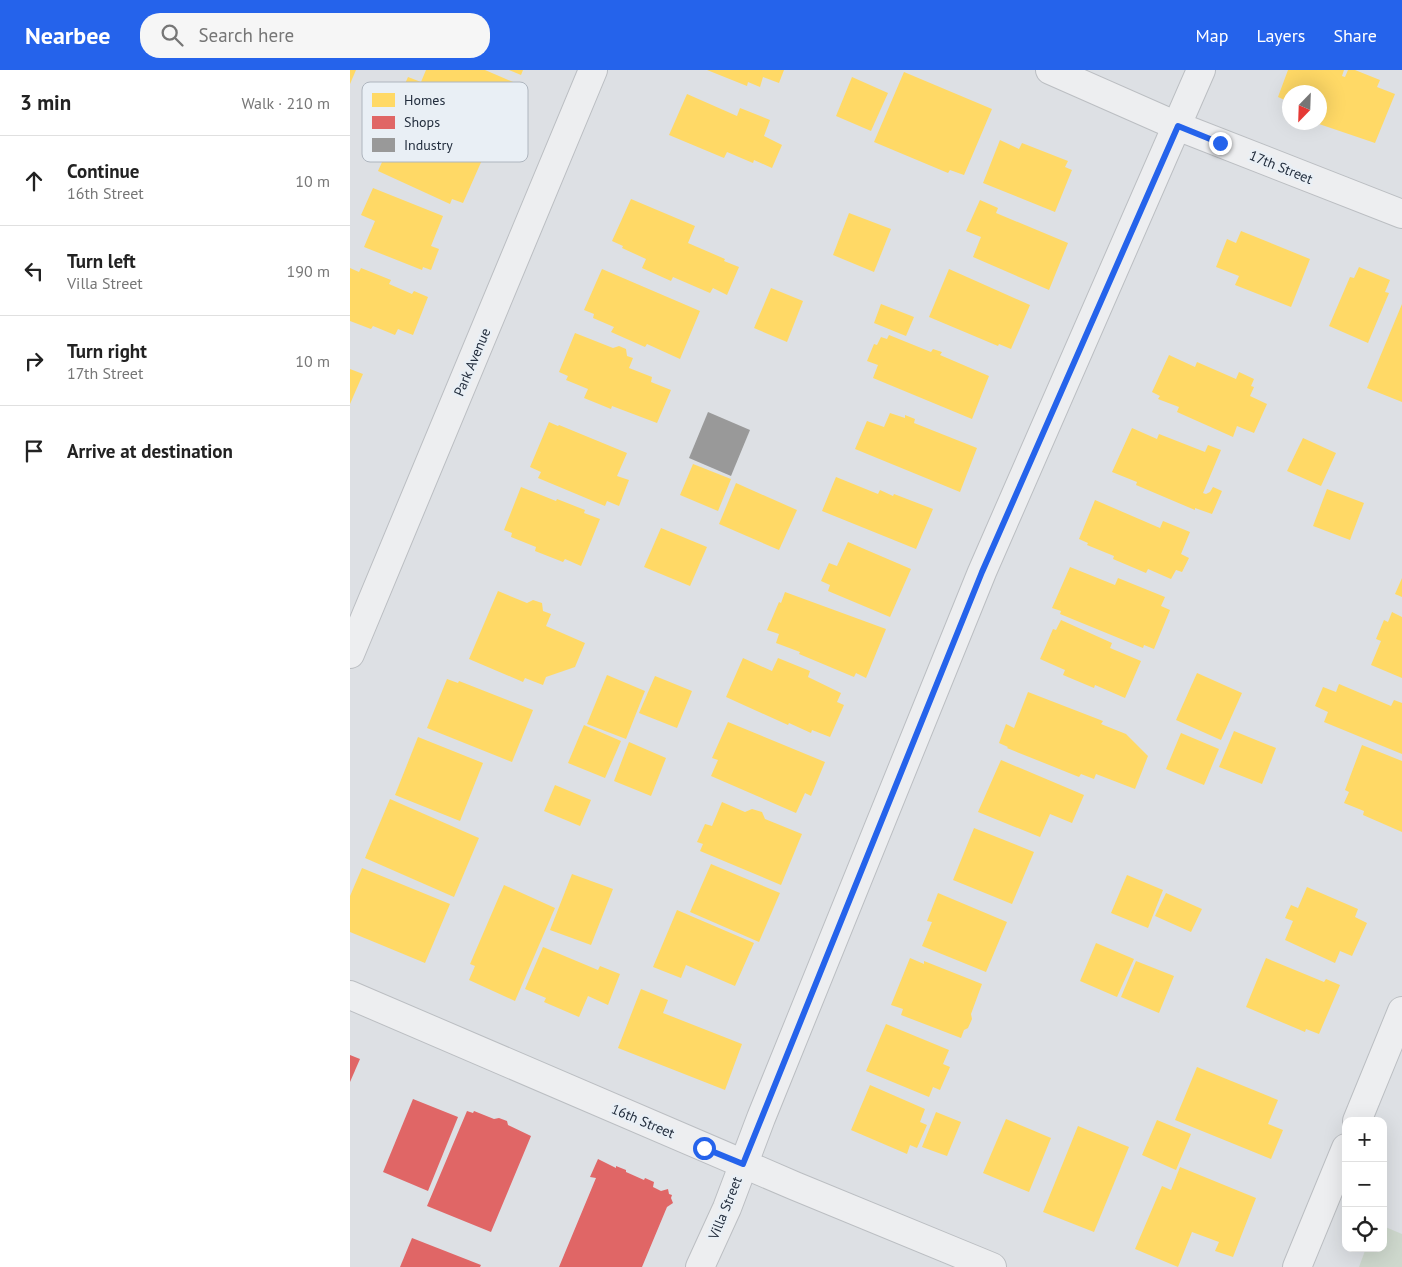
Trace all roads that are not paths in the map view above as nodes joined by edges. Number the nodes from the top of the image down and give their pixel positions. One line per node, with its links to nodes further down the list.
1 (593, 70): 6 (street, Park Avenue)
2 (1050, 70): 4 (street, 17th Street)
3 (1201, 70): 4 (street, Villa Street)
4 (1178, 126): 5 (street, 17th Street); 11 (street, Villa Street)
5 (1402, 214)
6 (350, 654)
7 (350, 995): 11 (street, 16th Street)
8 (1402, 1010): 9 (street)
9 (1359, 1117)
10 (1342, 1158): 14 (street)
11 (743, 1164): 12 (street, Villa Street); 13 (street, 16th Street)
12 (700, 1267)
13 (992, 1267)
14 (1297, 1267)

